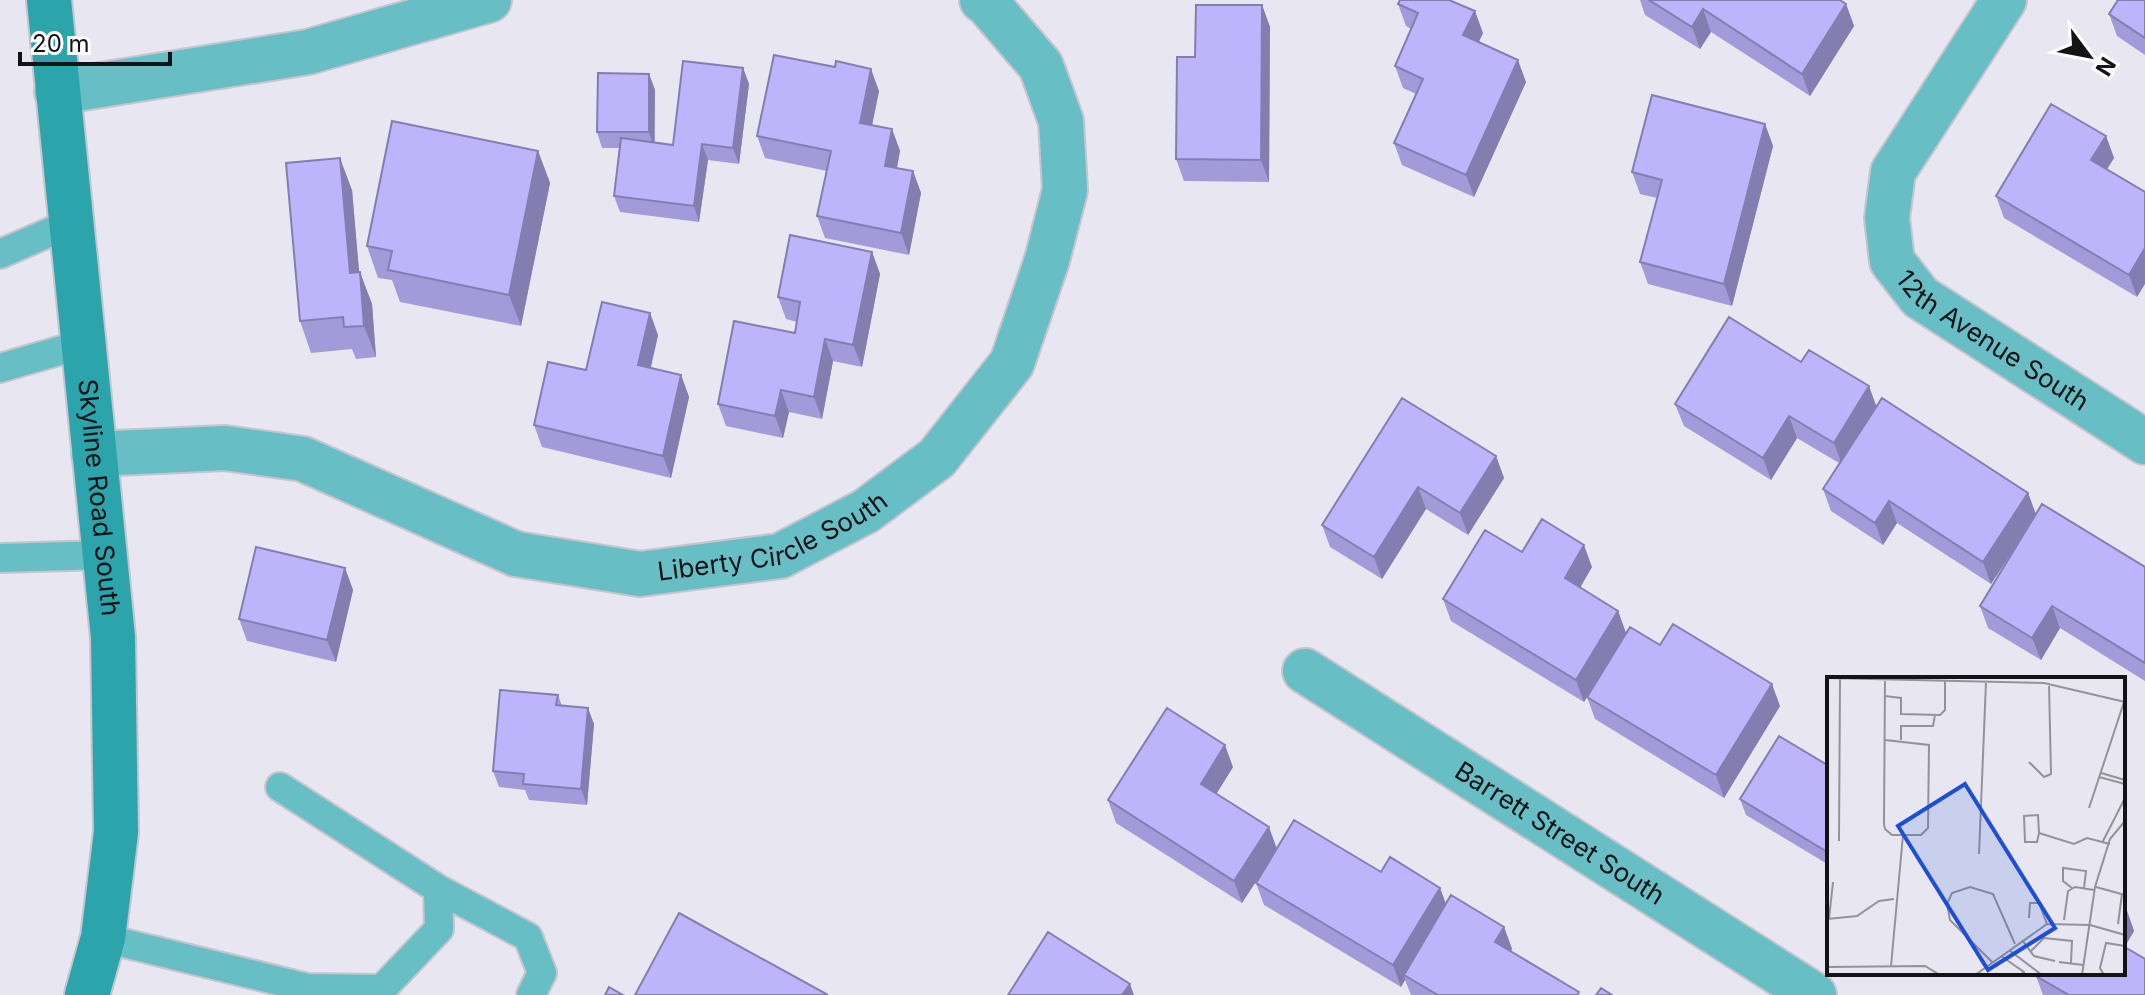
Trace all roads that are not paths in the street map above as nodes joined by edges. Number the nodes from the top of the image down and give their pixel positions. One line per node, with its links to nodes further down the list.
1 (49, 0): 5 (main road, Skyline Road South)
2 (489, 0): 5 (street)
3 (982, 0): 11 (street, Liberty Circle South)
4 (2004, 0): 10 (street, 12th Avenue South)
5 (57, 92): 6 (main road, Skyline Road South)
6 (71, 223): 7 (lane); 8 (main road, Skyline Road South)
7 (0, 254)
8 (83, 344): 9 (lane); 11 (main road, Skyline Road South)
9 (0, 368)
10 (2145, 442)
11 (94, 454): 12 (main road, Skyline Road South)
12 (105, 555): 13 (lane); 17 (main road, Skyline Road South)
13 (0, 558)
14 (1305, 671): 20 (street, Barrett Street South)
15 (280, 787): 16 (lane)
16 (438, 889): 17 (lane); 19 (lane)
17 (103, 938): 18 (main road, Skyline Road South)
18 (87, 995)
19 (531, 995)
20 (1814, 995)

